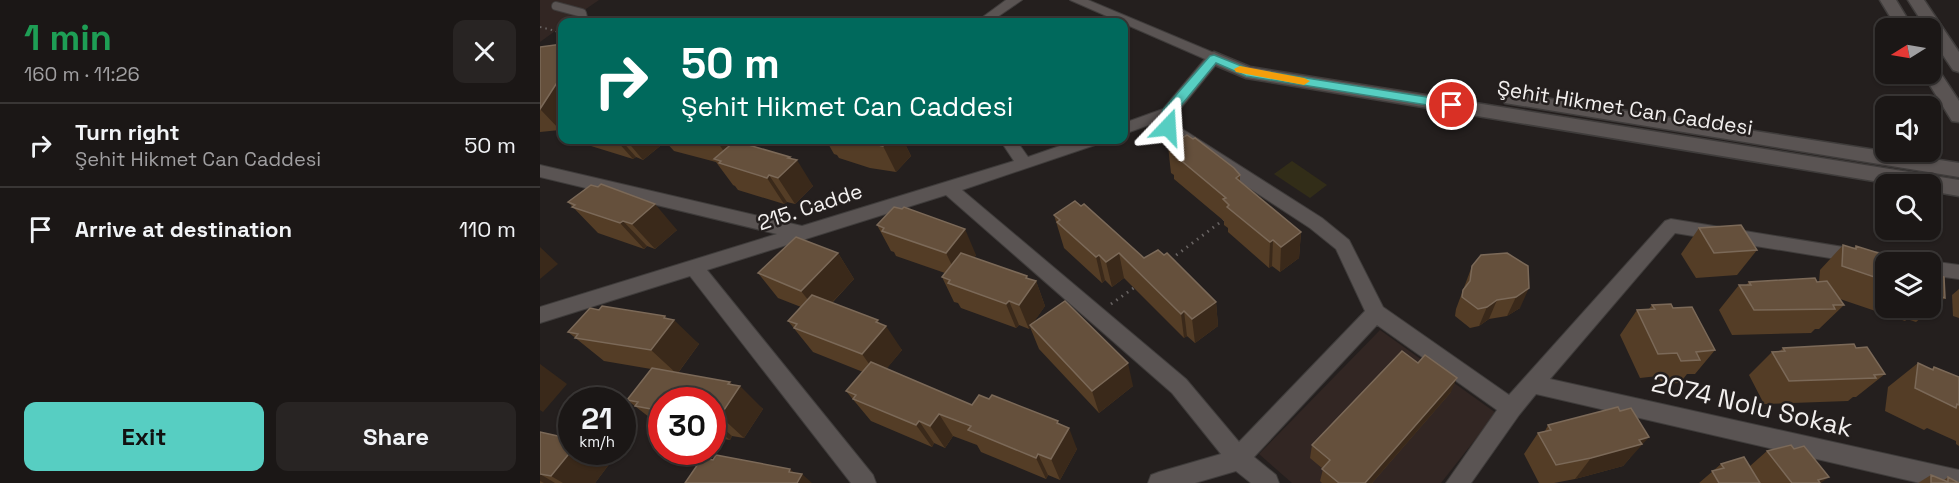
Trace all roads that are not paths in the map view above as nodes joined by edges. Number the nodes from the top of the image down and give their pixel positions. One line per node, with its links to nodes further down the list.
1 (1015, 0): 7 (street)
2 (1077, 0): 8 (street, Şehit Hikmet Can Caddesi)
3 (1887, 0): 9 (street)
4 (1916, 0): 12 (street)
5 (556, 6): 6 (lane)
6 (583, 18)
7 (988, 18)
8 (1120, 18)
9 (1899, 18)
10 (1128, 22): 11 (street, Şehit Hikmet Can Caddesi)
11 (1214, 58): 14 (street); 20 (street, Şehit Hikmet Can Caddesi); 22 (street, Şehit Hikmet Can Caddesi)
12 (1959, 66)
13 (1939, 84): 15 (street)
14 (1168, 113): 16 (street); 33 (street)
15 (1959, 116)
16 (1128, 128)
17 (1010, 144): 19 (street)
18 (1080, 144): 19 (street, 215. Cadde)
19 (1023, 164): 23 (street, 215. Cadde)
20 (1959, 170)
21 (540, 171): 28 (street)
22 (1875, 176)
23 (948, 187): 28 (street, 215. Cadde); 37 (street)
24 (1941, 187): 25 (street, Şehit Hikmet Can Caddesi)
25 (1959, 188)
26 (1941, 192): 27 (street)
27 (1959, 198)
28 (803, 234): 30 (street, 215. Cadde)
29 (1875, 258): 35 (street)
30 (694, 267): 34 (street, 215. Cadde); 39 (street)
31 (1941, 270): 32 (street)
32 (1959, 272)
33 (1376, 313): 36 (street); 37 (street)
34 (540, 315)
35 (1532, 384): 36 (street); 38 (street, 2074 Nolu Sokak)
36 (1511, 408): 42 (street)
37 (1239, 459): 40 (street); 41 (street)
38 (1959, 481)
39 (865, 483)
40 (1159, 483)
41 (1268, 483)
42 (1457, 483)

